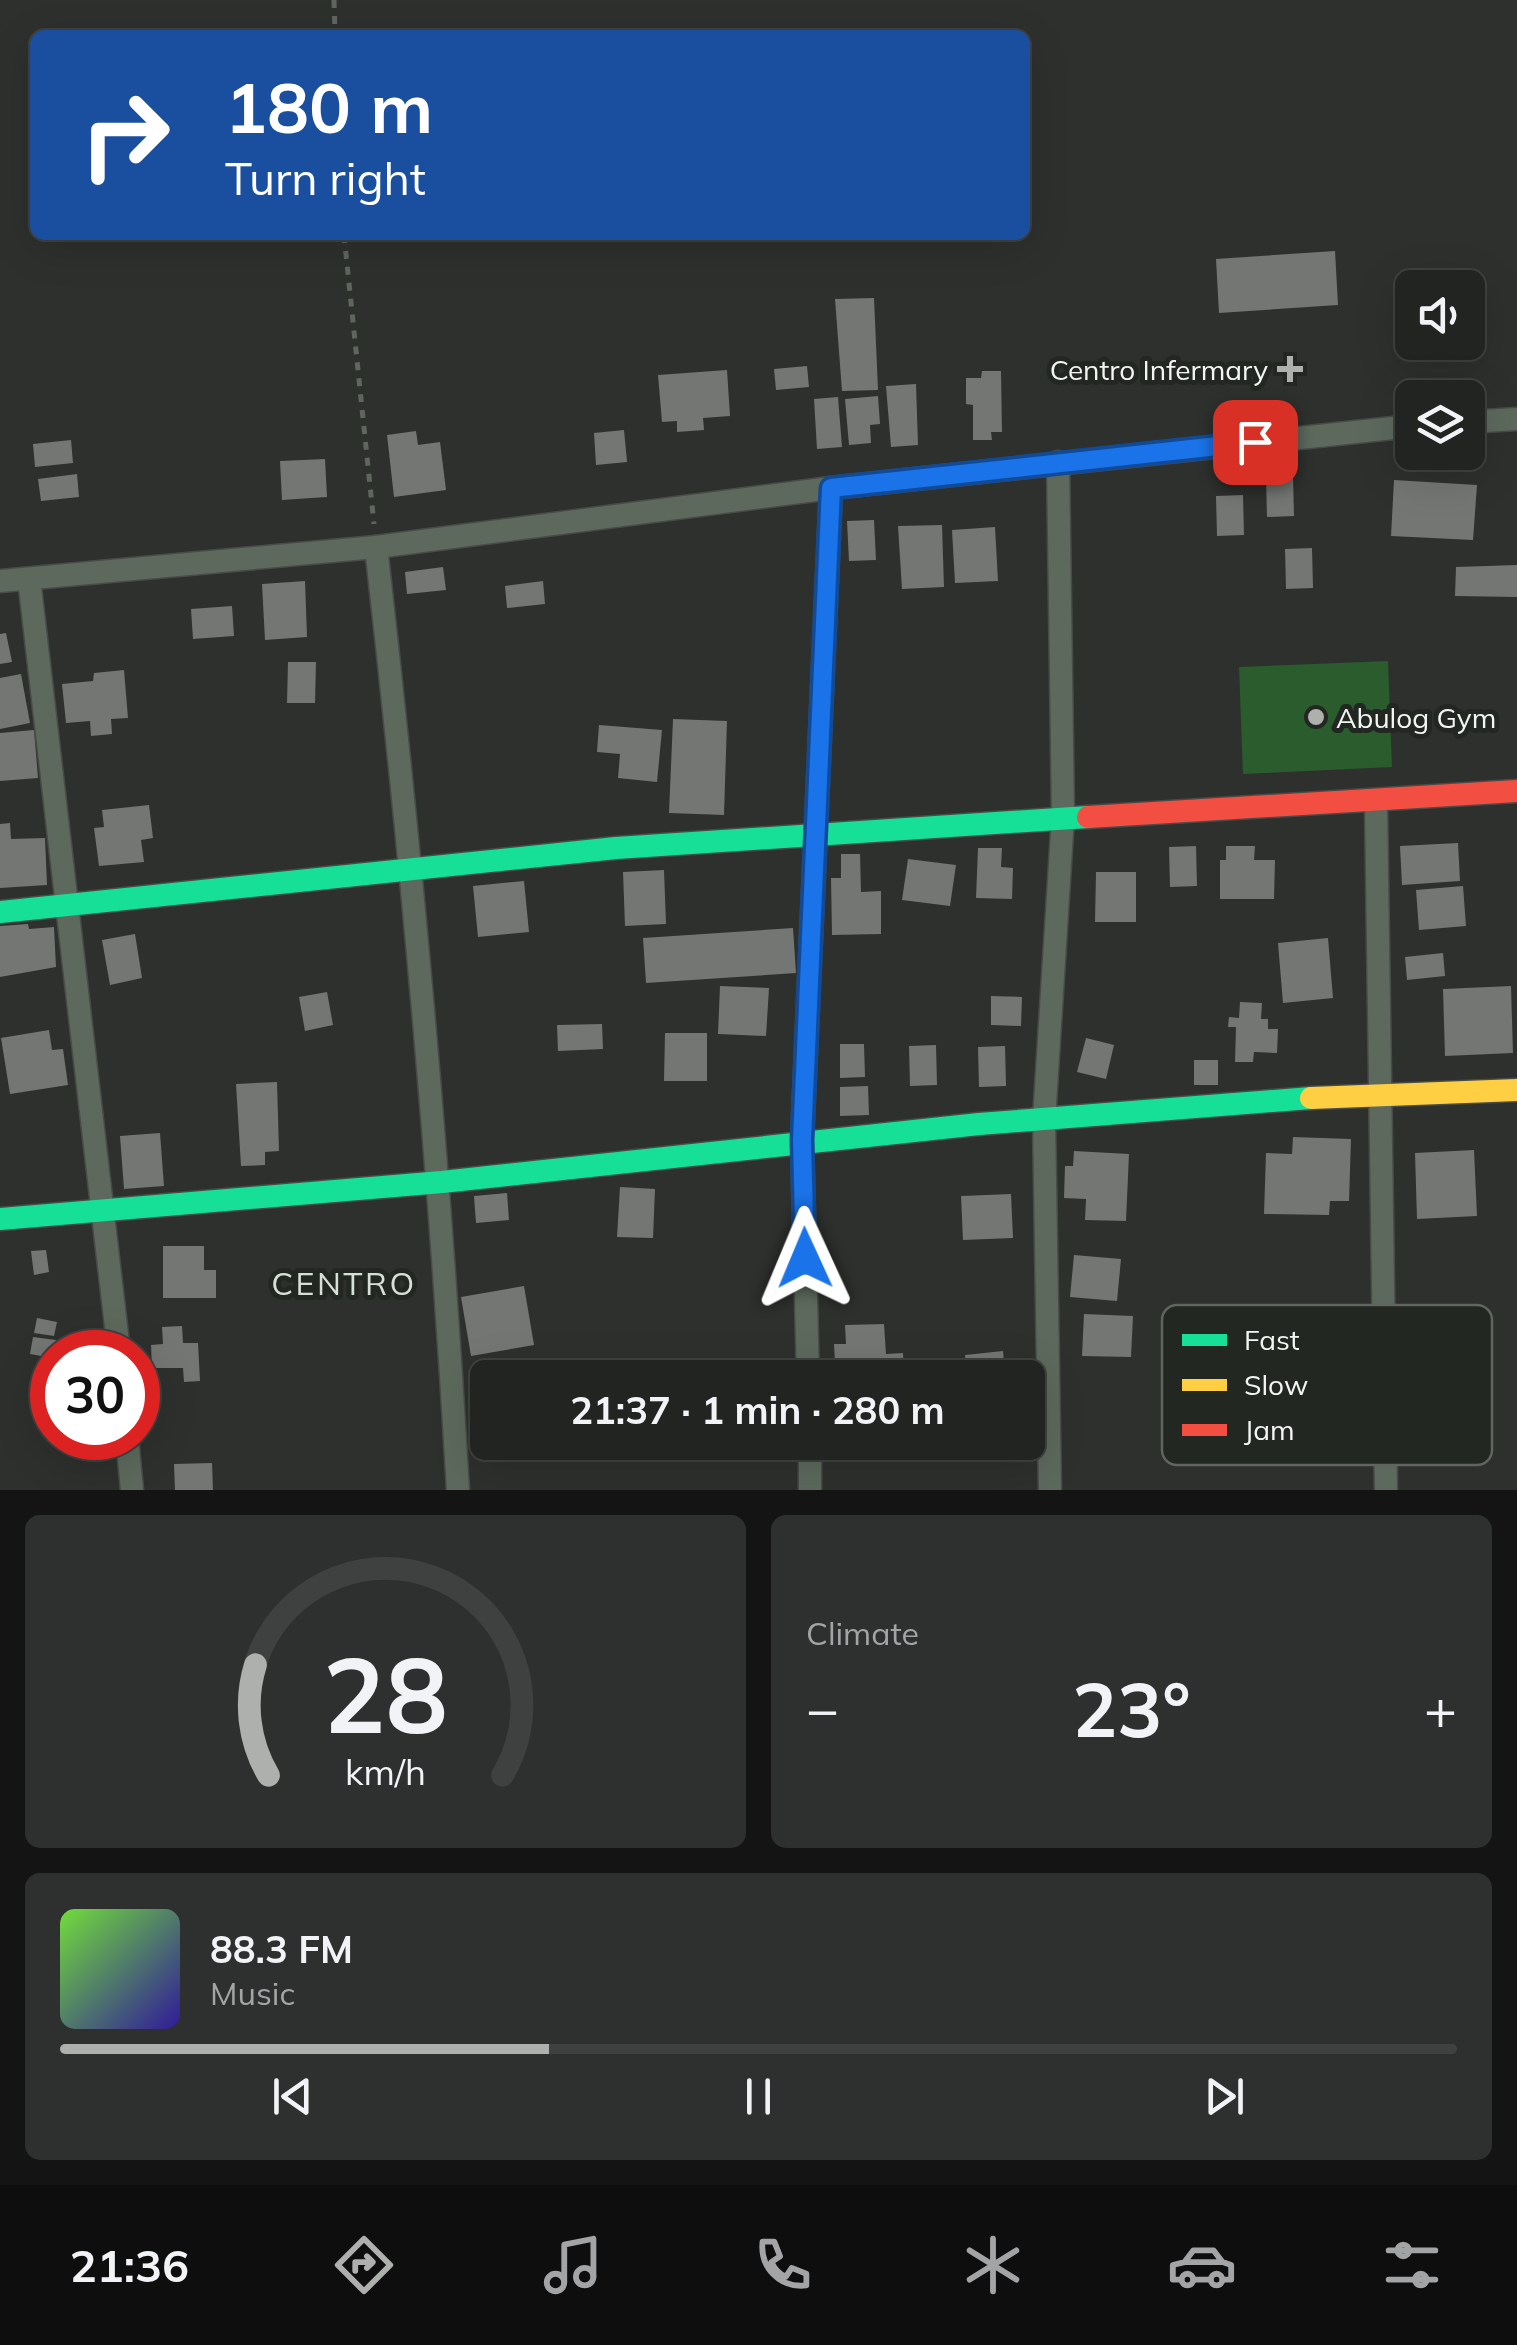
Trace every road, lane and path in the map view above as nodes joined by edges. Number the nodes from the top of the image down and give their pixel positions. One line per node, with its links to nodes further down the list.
1 (334, 0): 2 (path)
2 (335, 30)
3 (345, 240): 9 (path)
4 (1517, 420): 5 (street)
5 (1485, 421)
6 (1395, 428): 7 (street)
7 (1058, 462): 8 (street); 14 (street)
8 (831, 488): 9 (street); 15 (street)
9 (376, 547): 10 (street); 16 (street)
10 (29, 579): 11 (street); 17 (street)
11 (0, 582)
12 (1517, 791): 13 (street)
13 (1376, 804): 14 (street); 20 (street)
14 (1063, 816): 15 (street); 21 (street)
15 (818, 831): 16 (street); 22 (street)
16 (412, 865): 17 (street); 23 (street)
17 (67, 906): 18 (street); 24 (street)
18 (0, 912)
19 (1517, 1090): 20 (street)
20 (1382, 1092): 21 (street); 26 (street)
21 (1044, 1120): 22 (street); 35 (street)
22 (802, 1140): 23 (street); 28 (street)
23 (439, 1182): 24 (street); 33 (street)
24 (104, 1208): 25 (street); 27 (street)
25 (0, 1220)
26 (1384, 1305)
27 (116, 1330)
28 (808, 1360)
29 (129, 1460): 32 (street)
30 (810, 1460): 34 (street)
31 (1386, 1465): 36 (street)
32 (132, 1490)
33 (458, 1490)
34 (810, 1490)
35 (1050, 1490)
36 (1386, 1490)

